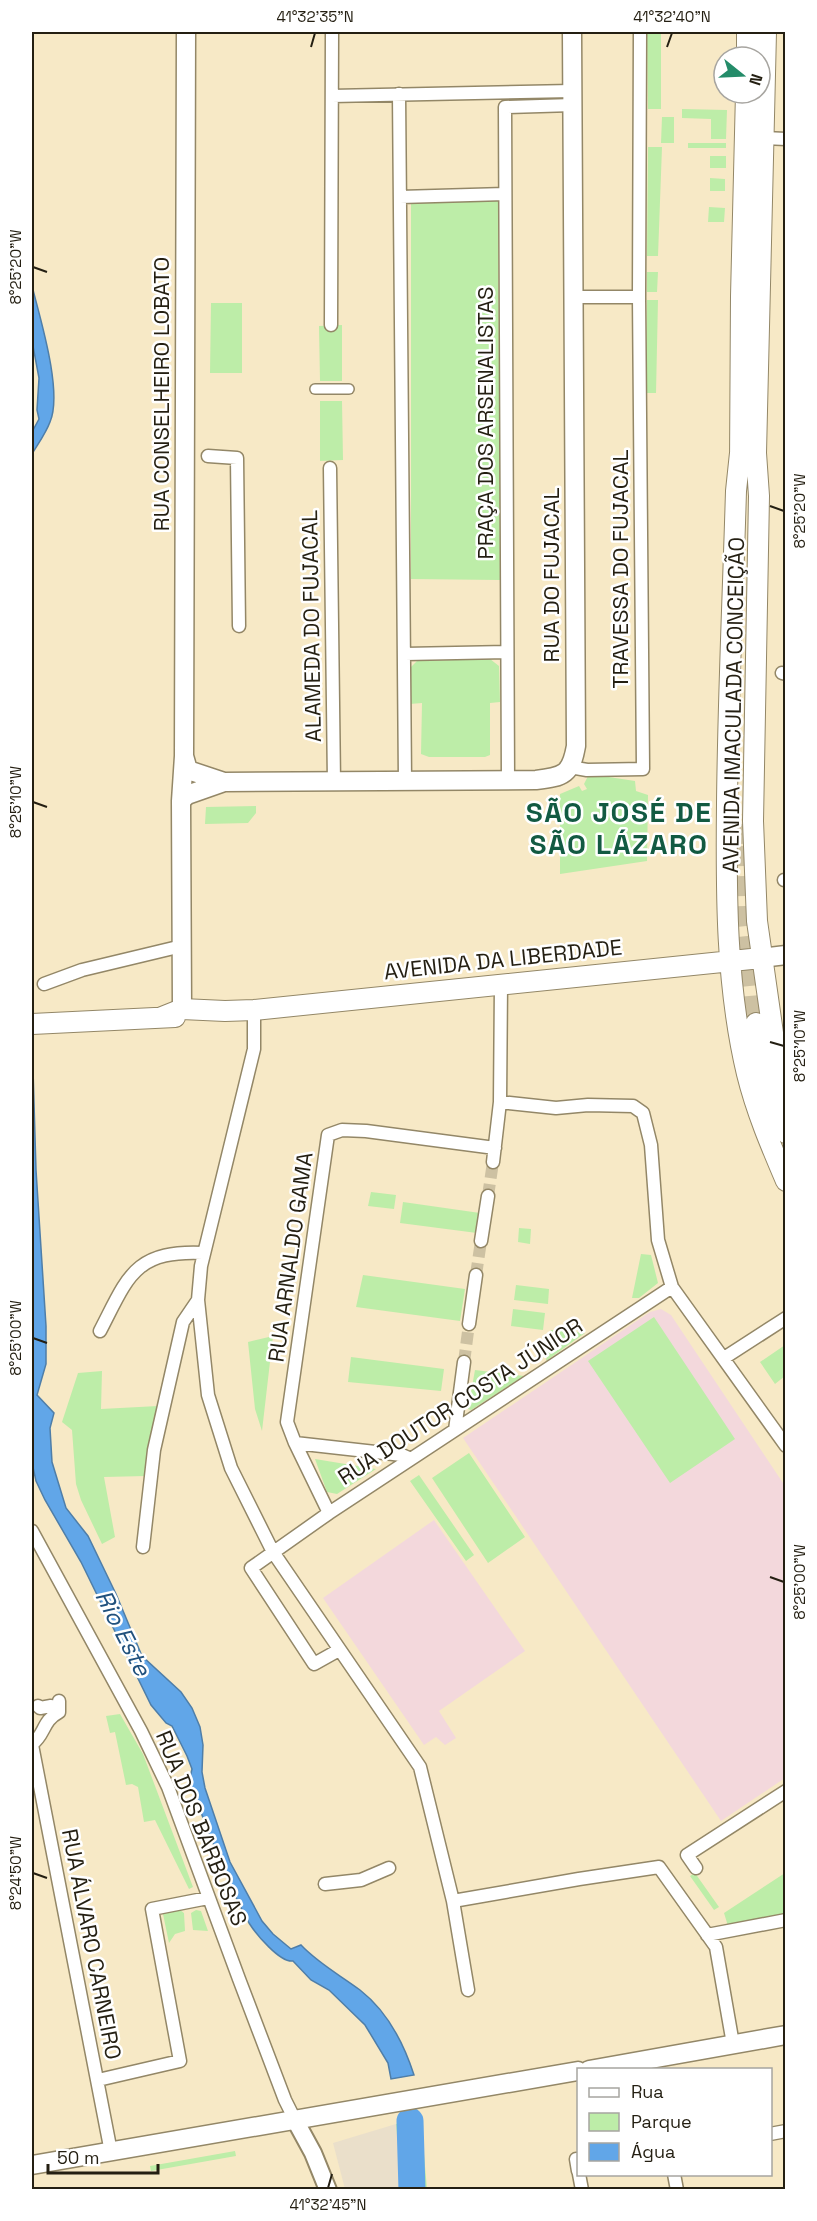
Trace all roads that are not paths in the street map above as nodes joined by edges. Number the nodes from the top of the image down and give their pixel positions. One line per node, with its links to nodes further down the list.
1 (186, 32): 25 (main road, RUA CONSELHEIRO LOBATO)
2 (332, 32): 7 (street)
3 (572, 32): 8 (main road, RUA DO FUJACAL)
4 (640, 32): 15 (street, TRAVESSA DO FUJACAL)
5 (766, 32): 10 (main road, AVENIDA IMACULADA CONCEIÇÃO)
6 (399, 94): 7 (street); 8 (street); 13 (street)
7 (332, 96): 16 (street)
8 (572, 98): 12 (street, PRAÇA DOS ARSENALISTAS); 14 (main road, RUA DO FUJACAL)
9 (746, 105): 19 (main road, AVENIDA IMACULADA CONCEIÇÃO)
10 (764, 138): 11 (street); 19 (main road, AVENIDA IMACULADA CONCEIÇÃO)
11 (786, 139)
12 (506, 194): 13 (street); 23 (street, PRAÇA DOS ARSENALISTAS)
13 (400, 197): 24 (street)
14 (574, 297): 15 (street); 26 (main road, RUA DO FUJACAL)
15 (639, 297): 26 (street, TRAVESSA DO FUJACAL)
16 (331, 325)
17 (349, 388): 18 (street)
18 (315, 389)
19 (748, 453): 32 (main road, AVENIDA IMACULADA CONCEIÇÃO); 35 (main road, AVENIDA IMACULADA CONCEIÇÃO); 36 (main road, AVENIDA IMACULADA CONCEIÇÃO)
20 (208, 456): 22 (street)
21 (330, 468): 30 (street, ALAMEDA DO FUJACAL)
22 (239, 626)
23 (507, 652): 24 (street); 29 (street, PRAÇA DOS ARSENALISTAS)
24 (405, 654): 28 (street)
25 (184, 756): 27 (main road); 31 (main road, RUA CONSELHEIRO LOBATO)
26 (570, 767): 29 (main road)
27 (224, 782): 30 (main road); 31 (main road)
28 (405, 782): 29 (main road); 30 (main road)
29 (508, 782)
30 (334, 783)
31 (181, 801): 33 (main road)
32 (740, 824)
33 (182, 946): 37 (street); 39 (main road)
34 (786, 955): 35 (main road, AVENIDA DA LIBERDADE)
35 (761, 958): 36 (main road, AVENIDA DA LIBERDADE); 46 (main road, AVENIDA IMACULADA CONCEIÇÃO)
36 (730, 962): 38 (main road, AVENIDA DA LIBERDADE); 52 (main road, AVENIDA IMACULADA CONCEIÇÃO)
37 (44, 984)
38 (501, 984): 40 (main road, AVENIDA DA LIBERDADE); 47 (street)
39 (183, 1009): 41 (main road, AVENIDA DA LIBERDADE); 42 (main road, AVENIDA DA LIBERDADE)
40 (254, 1010): 41 (main road, AVENIDA DA LIBERDADE); 55 (street)
41 (225, 1011): 42 (main road, AVENIDA DA LIBERDADE)
42 (162, 1017): 44 (main road, AVENIDA DA LIBERDADE)
43 (32, 1024): 44 (main road, AVENIDA DA LIBERDADE)
44 (60, 1024): 45 (main road, AVENIDA DA LIBERDADE)
45 (32, 1030)
46 (786, 1093)
47 (500, 1102): 49 (street); 57 (street)
48 (786, 1133): 50 (main road)
49 (495, 1148): 51 (street); 65 (street, RUA ARNALDO GAMA)
50 (786, 1154)
51 (493, 1162)
52 (786, 1180)
53 (488, 1196): 54 (street)
54 (481, 1241)
55 (204, 1253): 58 (street); 61 (street)
56 (476, 1275): 60 (street)
57 (672, 1287): 62 (street); 64 (street, RUA DOUTOR COSTA JÚNIOR)
58 (198, 1300): 70 (street); 71 (street)
59 (786, 1318): 62 (street)
60 (469, 1324)
61 (100, 1332)
62 (724, 1358): 66 (street)
63 (464, 1362): 64 (street)
64 (455, 1430): 67 (street, RUA DOUTOR COSTA JÚNIOR)
65 (295, 1443): 67 (street); 68 (street)
66 (786, 1446)
67 (411, 1459): 68 (street, RUA DOUTOR COSTA JÚNIOR)
68 (329, 1513): 71 (street, RUA DOUTOR COSTA JÚNIOR)
69 (32, 1531): 79 (street, RUA DOS BARBOSAS)
70 (143, 1547)
71 (273, 1552): 72 (street); 72 (street, RUA DOUTOR COSTA JÚNIOR)
72 (339, 1650): 80 (street)
73 (38, 1706): 74 (street)
74 (32, 1744): 89 (street, RUA ÁLVARO CARNEIRO)
75 (786, 1791): 76 (street)
76 (696, 1868)
77 (389, 1869): 78 (street)
78 (325, 1884)
79 (208, 1898): 89 (street); 90 (street, RUA DOS BARBOSAS)
80 (453, 1901): 82 (street); 83 (street)
81 (786, 1920): 82 (street)
82 (707, 1935): 85 (street)
83 (468, 1990)
84 (786, 2035): 85 (main road)
85 (733, 2044): 86 (main road)
86 (655, 2064): 87 (main road)
87 (611, 2068)
88 (577, 2071): 90 (main road)
89 (98, 2080): 91 (street, RUA ÁLVARO CARNEIRO)
90 (295, 2120): 91 (main road); 93 (street)
91 (111, 2152): 92 (main road)
92 (32, 2165)
93 (328, 2190)

